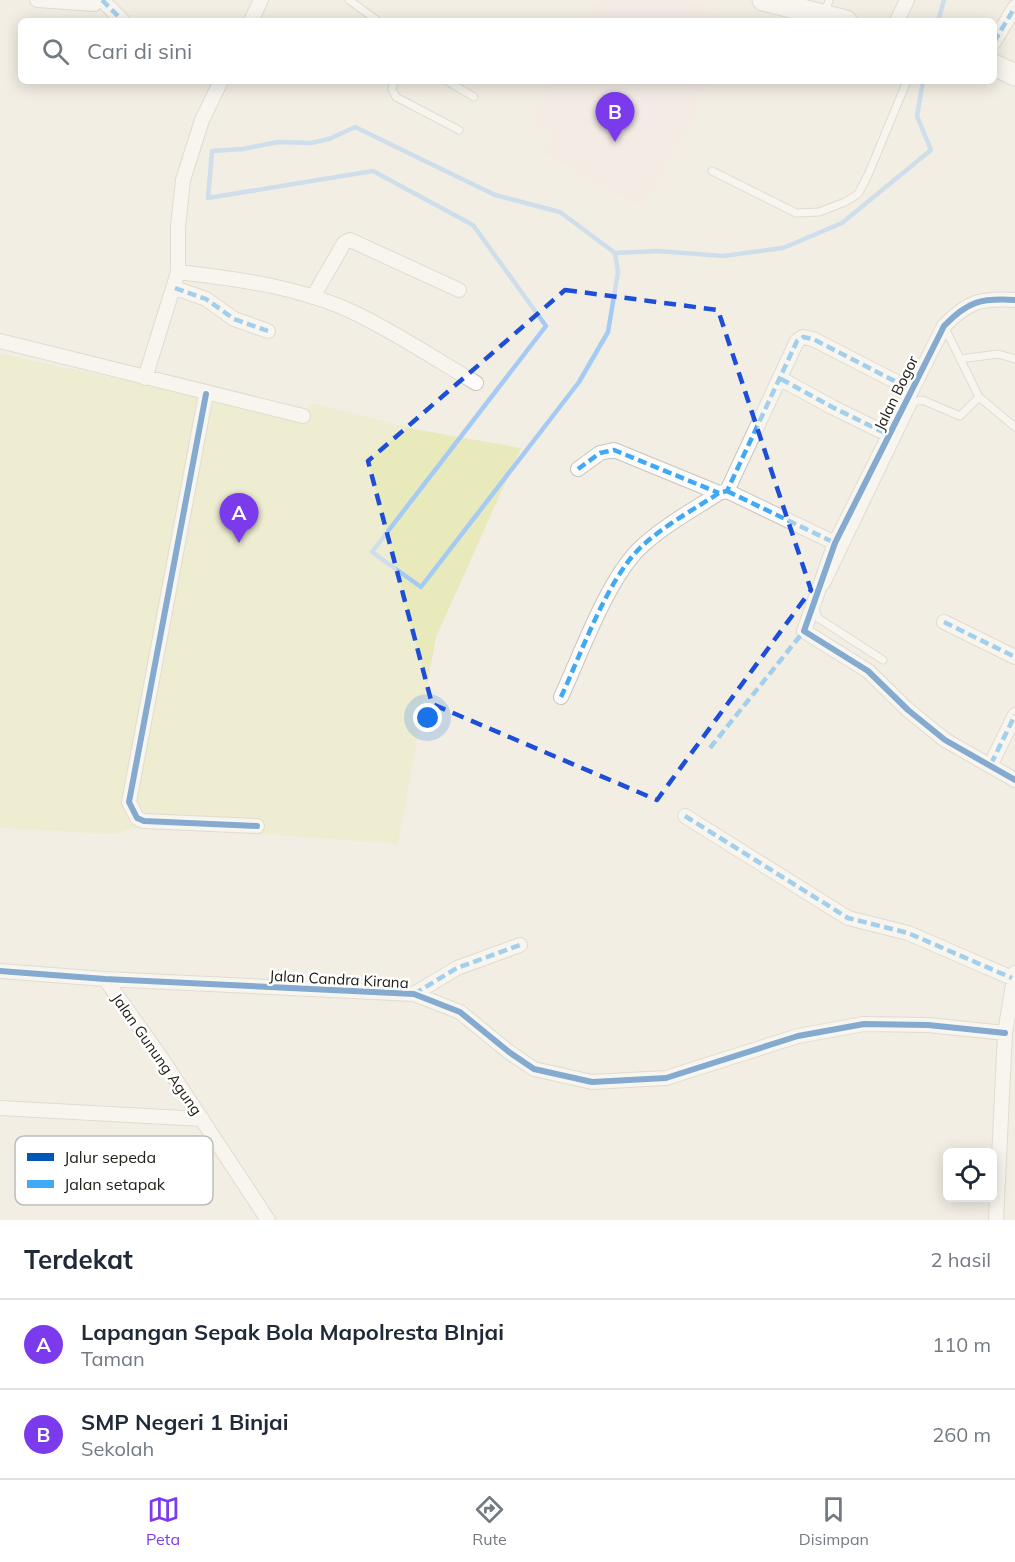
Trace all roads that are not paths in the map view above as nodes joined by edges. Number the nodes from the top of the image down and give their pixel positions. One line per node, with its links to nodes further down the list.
1 (37, 0): 2 (street)
2 (99, 0): 9 (street)
3 (261, 0): 10 (street)
4 (349, 0): 11 (lane)
5 (763, 0): 8 (main road)
6 (907, 0): 13 (street)
7 (1015, 7): 14 (street)
8 (827, 8): 12 (main road)
9 (120, 18)
10 (252, 18)
11 (374, 18)
12 (842, 18)
13 (898, 18)
14 (997, 37)
15 (997, 66): 16 (main road)
16 (1015, 75)
17 (220, 84): 24 (street)
18 (393, 84): 22 (lane)
19 (452, 84): 21 (lane)
20 (906, 84): 23 (lane)
21 (474, 97)
22 (459, 130)
23 (712, 171)
24 (178, 272): 25 (street); 27 (street)
25 (175, 288): 30 (street); 34 (street)
26 (459, 290): 27 (street)
27 (313, 297): 36 (street)
28 (1015, 300): 29 (street, Jalan Bogor)
29 (944, 326): 32 (lane); 37 (street, Jalan Bogor)
30 (268, 331)
31 (0, 341): 34 (street)
32 (960, 359): 33 (lane); 39 (lane)
33 (1015, 359)
34 (145, 378): 38 (street)
35 (781, 379): 37 (street); 42 (street); 44 (street)
36 (476, 383)
37 (910, 389): 42 (street, Jalan Bogor)
38 (206, 394): 40 (street); 54 (street)
39 (978, 397): 41 (lane); 48 (lane)
40 (303, 416)
41 (1015, 427)
42 (889, 435): 45 (street, Jalan Bogor)
43 (578, 469): 44 (street)
44 (723, 492): 45 (street); 49 (street)
45 (835, 543): 51 (street, Jalan Bogor)
46 (944, 622): 47 (street)
47 (1015, 657)
48 (883, 660)
49 (561, 697)
50 (1015, 715): 51 (street)
51 (992, 764): 52 (street)
52 (1015, 780)
53 (685, 816): 57 (street)
54 (257, 825)
55 (520, 945): 59 (street)
56 (0, 971): 58 (street, Jalan Candra Kirana)
57 (1014, 975): 60 (street)
58 (105, 979): 59 (street, Jalan Candra Kirana); 63 (street, Jalan Gunung Agung)
59 (414, 994): 61 (street, Jalan Candra Kirana)
60 (1012, 996): 61 (street)
61 (1005, 1033): 65 (street)
62 (0, 1108): 63 (street)
63 (202, 1119): 64 (street, Jalan Gunung Agung)
64 (268, 1220)
65 (996, 1220)

